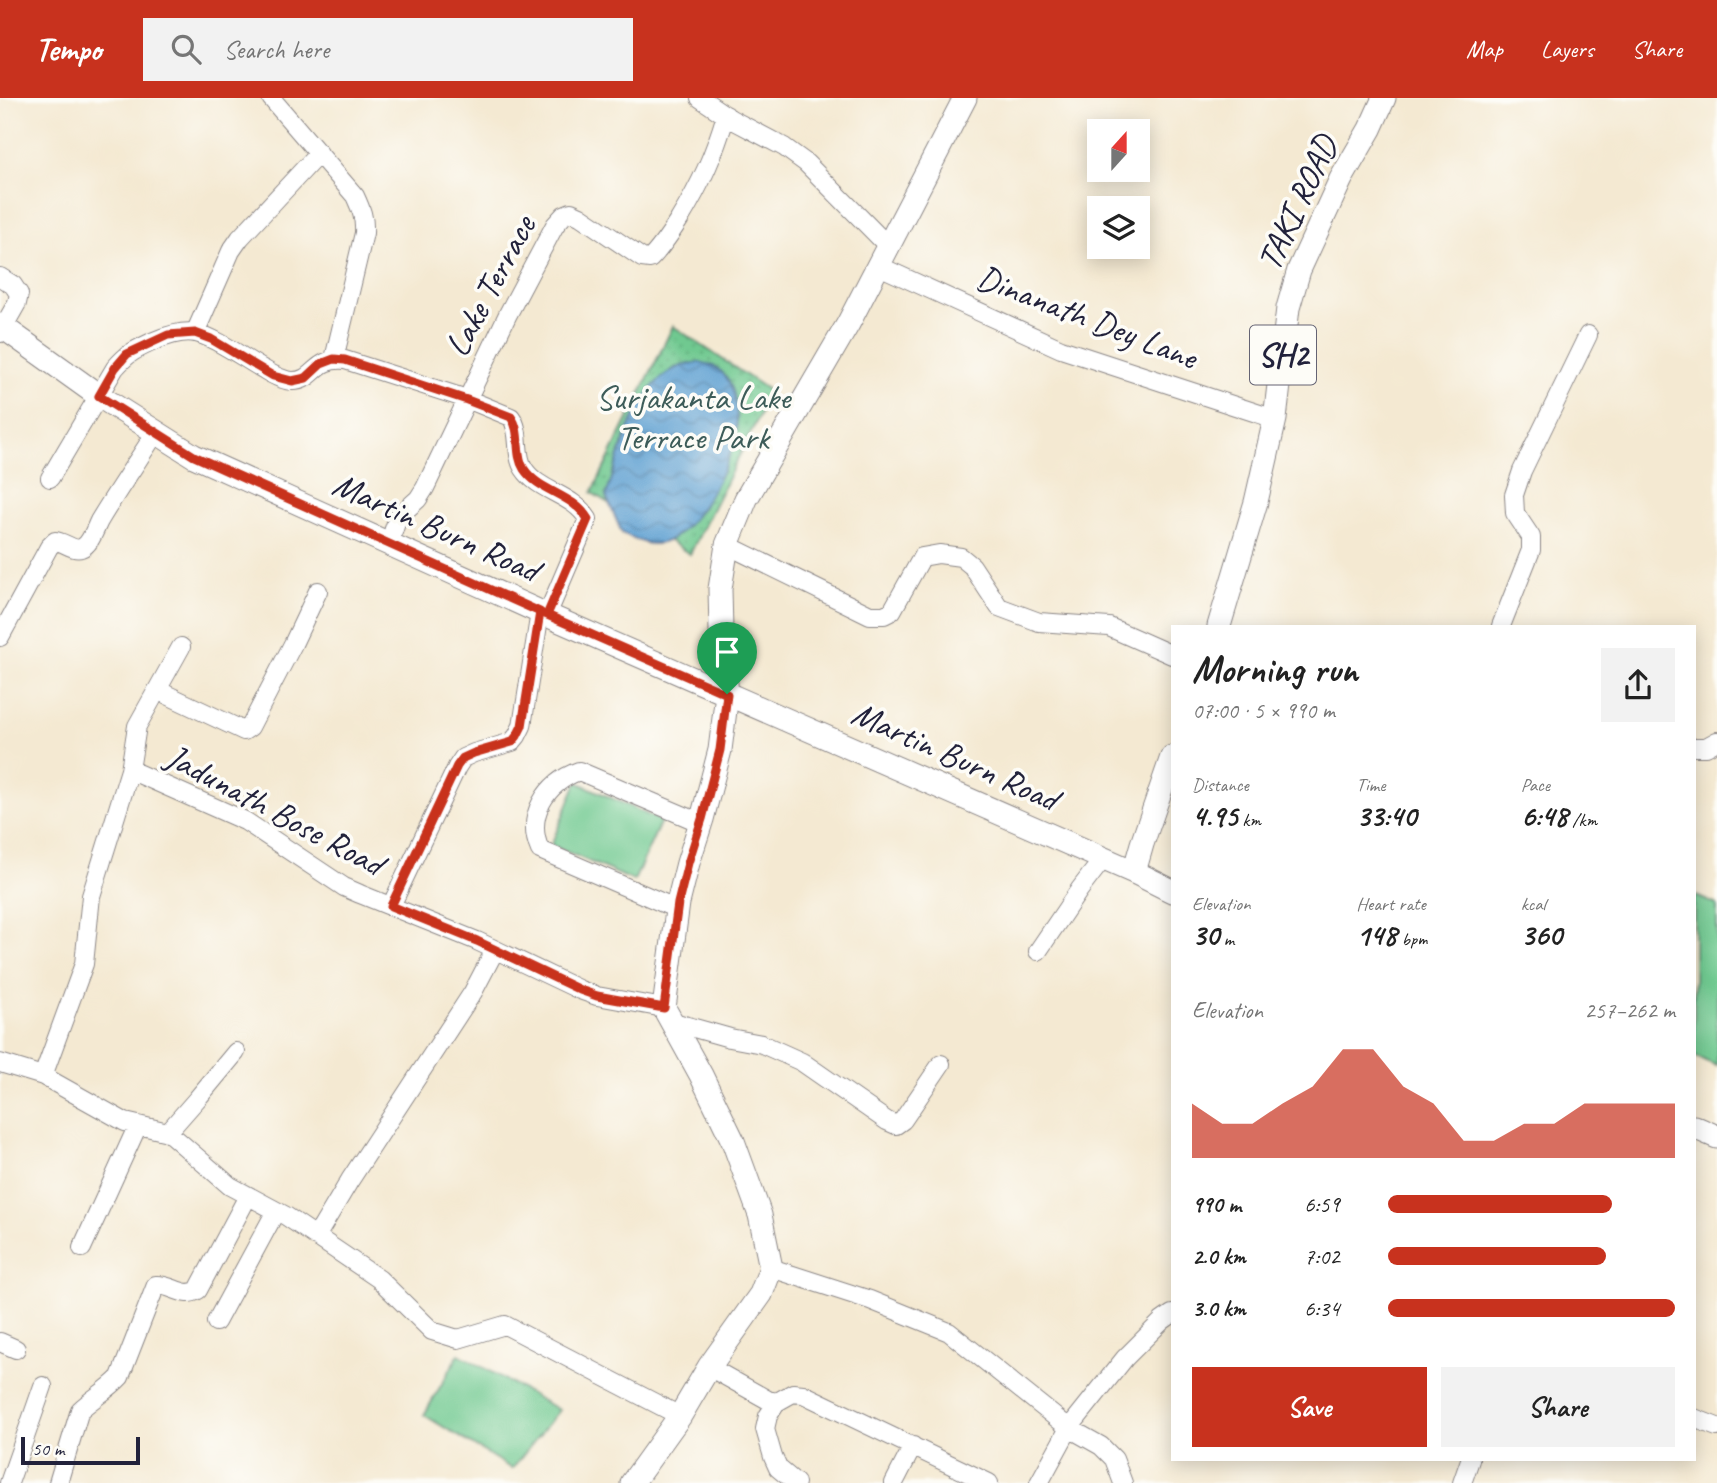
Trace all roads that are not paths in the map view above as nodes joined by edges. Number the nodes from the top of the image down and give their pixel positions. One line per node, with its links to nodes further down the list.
1 (271, 98): 6 (street)
2 (700, 98): 5 (street)
3 (965, 98): 7 (main road)
4 (1384, 98): 15 (main road, TAKI ROAD / SH2)
5 (726, 115): 7 (street); 14 (street, Lake Terrace)
6 (319, 153): 10 (street); 12 (street)
7 (883, 256): 15 (street, Dinanath Dey Lane); 19 (main road)
8 (0, 277): 9 (street)
9 (1, 329): 13 (main road, Martin Burn Road)
10 (195, 333): 12 (street); 13 (street)
11 (1588, 335): 23 (street)
12 (334, 359): 14 (street)
13 (99, 396): 16 (main road, Martin Burn Road); 17 (street)
14 (467, 400): 18 (street, Lake Terrace); 21 (street)
15 (1275, 419): 22 (main road, TAKI ROAD / SH2)
16 (156, 432): 18 (main road, Martin Burn Road); 24 (street)
17 (50, 478)
18 (389, 544): 21 (main road, Martin Burn Road)
19 (727, 545): 26 (street); 28 (main road)
20 (318, 591): 27 (street)
21 (544, 614): 28 (main road, Martin Burn Road); 37 (street)
22 (1219, 625)
23 (1501, 625)
24 (0, 637)
25 (181, 647): 27 (street)
26 (1171, 655)
27 (157, 690): 32 (street)
28 (727, 694): 33 (main road); 34 (main road, Martin Burn Road)
29 (1717, 741): 30 (street)
30 (1696, 747)
31 (1171, 760): 35 (main road)
32 (130, 770): 37 (street, Jadunath Bose Road); 45 (street)
33 (701, 823): 38 (main road); 38 (street)
34 (1104, 859): 35 (main road, Martin Burn Road); 40 (street)
35 (1134, 872): 36 (main road)
36 (1171, 890)
37 (391, 906): 39 (street, Jadunath Bose Road)
38 (677, 909): 41 (main road)
39 (495, 950): 41 (street, Jadunath Bose Road); 52 (street)
40 (1038, 951)
41 (669, 1015): 44 (street, Jadunath Bose Road); 54 (main road)
42 (236, 1052): 48 (street)
43 (0, 1063): 45 (street)
44 (941, 1064)
45 (43, 1076): 46 (street)
46 (138, 1125): 48 (street); 53 (street)
47 (1696, 1128): 49 (main road)
48 (167, 1132): 50 (street)
49 (1717, 1138)
50 (248, 1196): 51 (street); 67 (street)
51 (276, 1211): 52 (street); 56 (street)
52 (316, 1237): 60 (street)
53 (82, 1248)
54 (771, 1268): 57 (main road); 63 (street)
55 (1171, 1315): 63 (street)
56 (216, 1322)
57 (709, 1367): 59 (street); 60 (main road)
58 (43, 1386): 66 (street)
59 (777, 1402): 64 (street); 69 (street)
60 (680, 1416): 68 (main road)
61 (1696, 1419): 62 (street)
62 (1717, 1427)
63 (1069, 1428): 72 (street); 73 (street)
64 (913, 1446): 70 (street); 71 (street)
65 (1470, 1461): 74 (street)
66 (4, 1482)
67 (58, 1483)
68 (632, 1483)
69 (796, 1483)
70 (894, 1483)
71 (989, 1483)
72 (1040, 1483)
73 (1123, 1483)
74 (1462, 1483)

